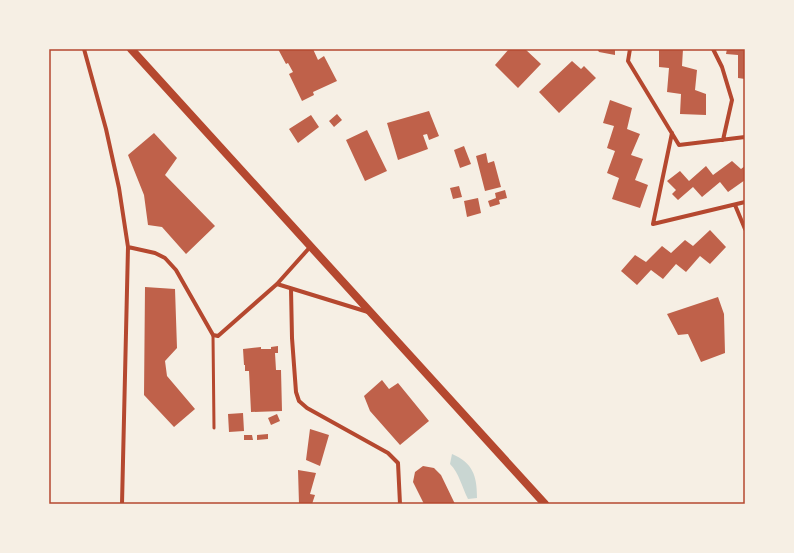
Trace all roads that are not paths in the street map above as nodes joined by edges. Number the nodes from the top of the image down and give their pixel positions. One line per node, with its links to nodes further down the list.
1 (84, 49): 12 (street)
2 (131, 49): 11 (main road)
3 (630, 49): 5 (street)
4 (713, 49): 7 (street)
5 (672, 134): 7 (street); 9 (street)
6 (745, 137): 7 (street)
7 (723, 140)
8 (745, 202): 9 (street)
9 (735, 205): 10 (street)
10 (745, 229)
11 (311, 246): 13 (street); 15 (main road)
12 (128, 247): 16 (street); 18 (street)
13 (277, 284): 14 (street); 16 (street)
14 (291, 288): 15 (street); 19 (street)
15 (371, 312): 20 (main road)
16 (213, 335): 17 (lane)
17 (214, 428)
18 (122, 504)
19 (400, 504)
20 (545, 504)

